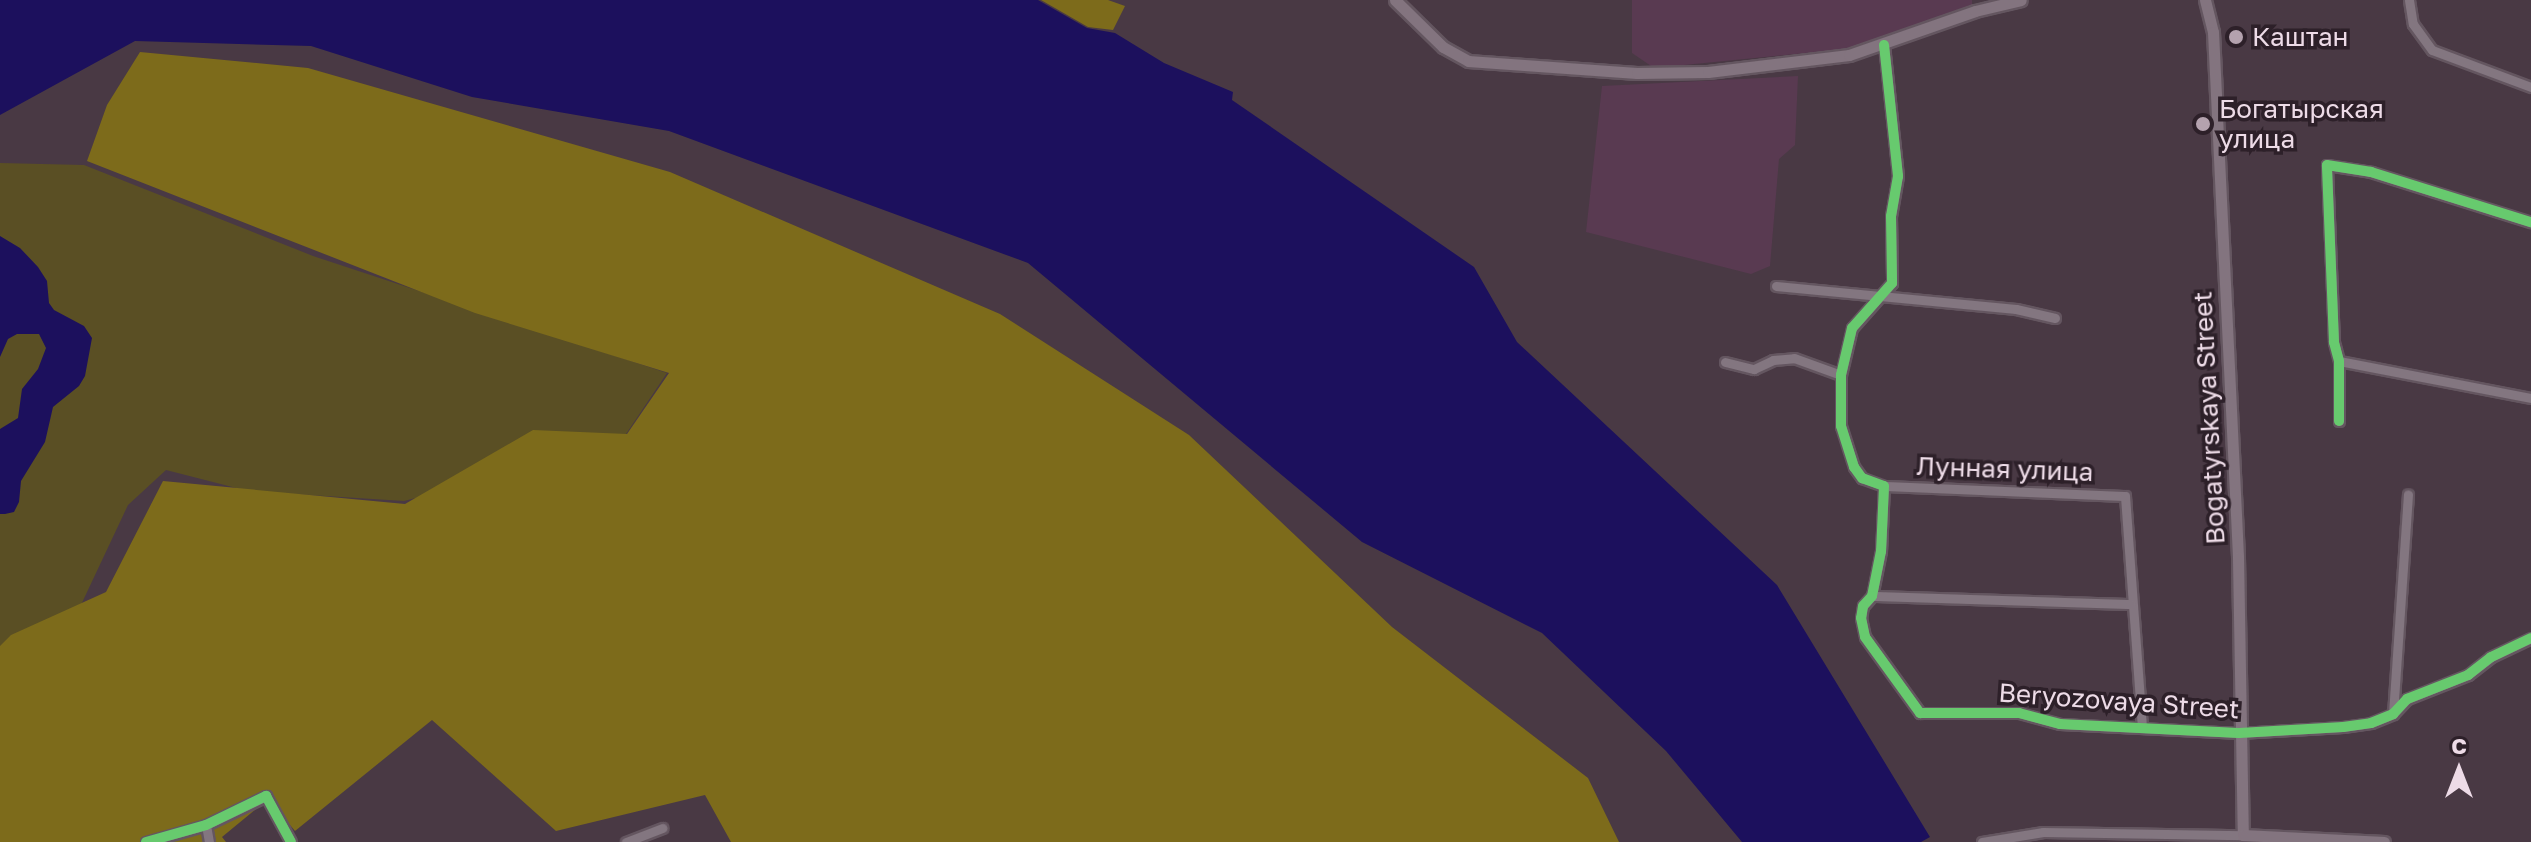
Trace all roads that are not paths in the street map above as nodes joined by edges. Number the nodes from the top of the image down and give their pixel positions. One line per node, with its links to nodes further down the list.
1 (1395, 0): 5 (main road)
2 (2021, 0): 5 (main road)
3 (2205, 0): 23 (main road, Bogatyrskaya Street)
4 (2409, 0): 6 (street)
5 (1884, 45): 9 (street)
6 (2531, 87)
7 (2531, 222): 11 (street)
8 (1776, 286): 9 (street)
9 (1881, 296): 10 (street); 13 (street)
10 (2055, 318)
11 (2339, 361): 14 (street); 15 (street)
12 (1725, 362): 13 (street)
13 (1841, 375): 16 (street)
14 (2531, 398)
15 (2339, 421)
16 (1884, 486): 18 (street); 19 (street, Лунная улица)
17 (2408, 495): 21 (street)
18 (1872, 596): 19 (street); 22 (street, Beryozovaya Street)
19 (2131, 604): 22 (street)
20 (2531, 638): 21 (street, Beryozovaya Street)
21 (2393, 714): 23 (street, Beryozovaya Street)
22 (2142, 725): 23 (street, Beryozovaya Street)
23 (2239, 733): 26 (main road, Bogatyrskaya Street)
24 (206, 825): 27 (street); 28 (street); 29 (street)
25 (662, 828): 30 (street)
26 (2243, 835): 31 (street); 32 (main road)
27 (146, 842)
28 (209, 842)
29 (291, 842)
30 (626, 842)
31 (1982, 842)
32 (2360, 842): 33 (main road)
33 (2384, 842)

